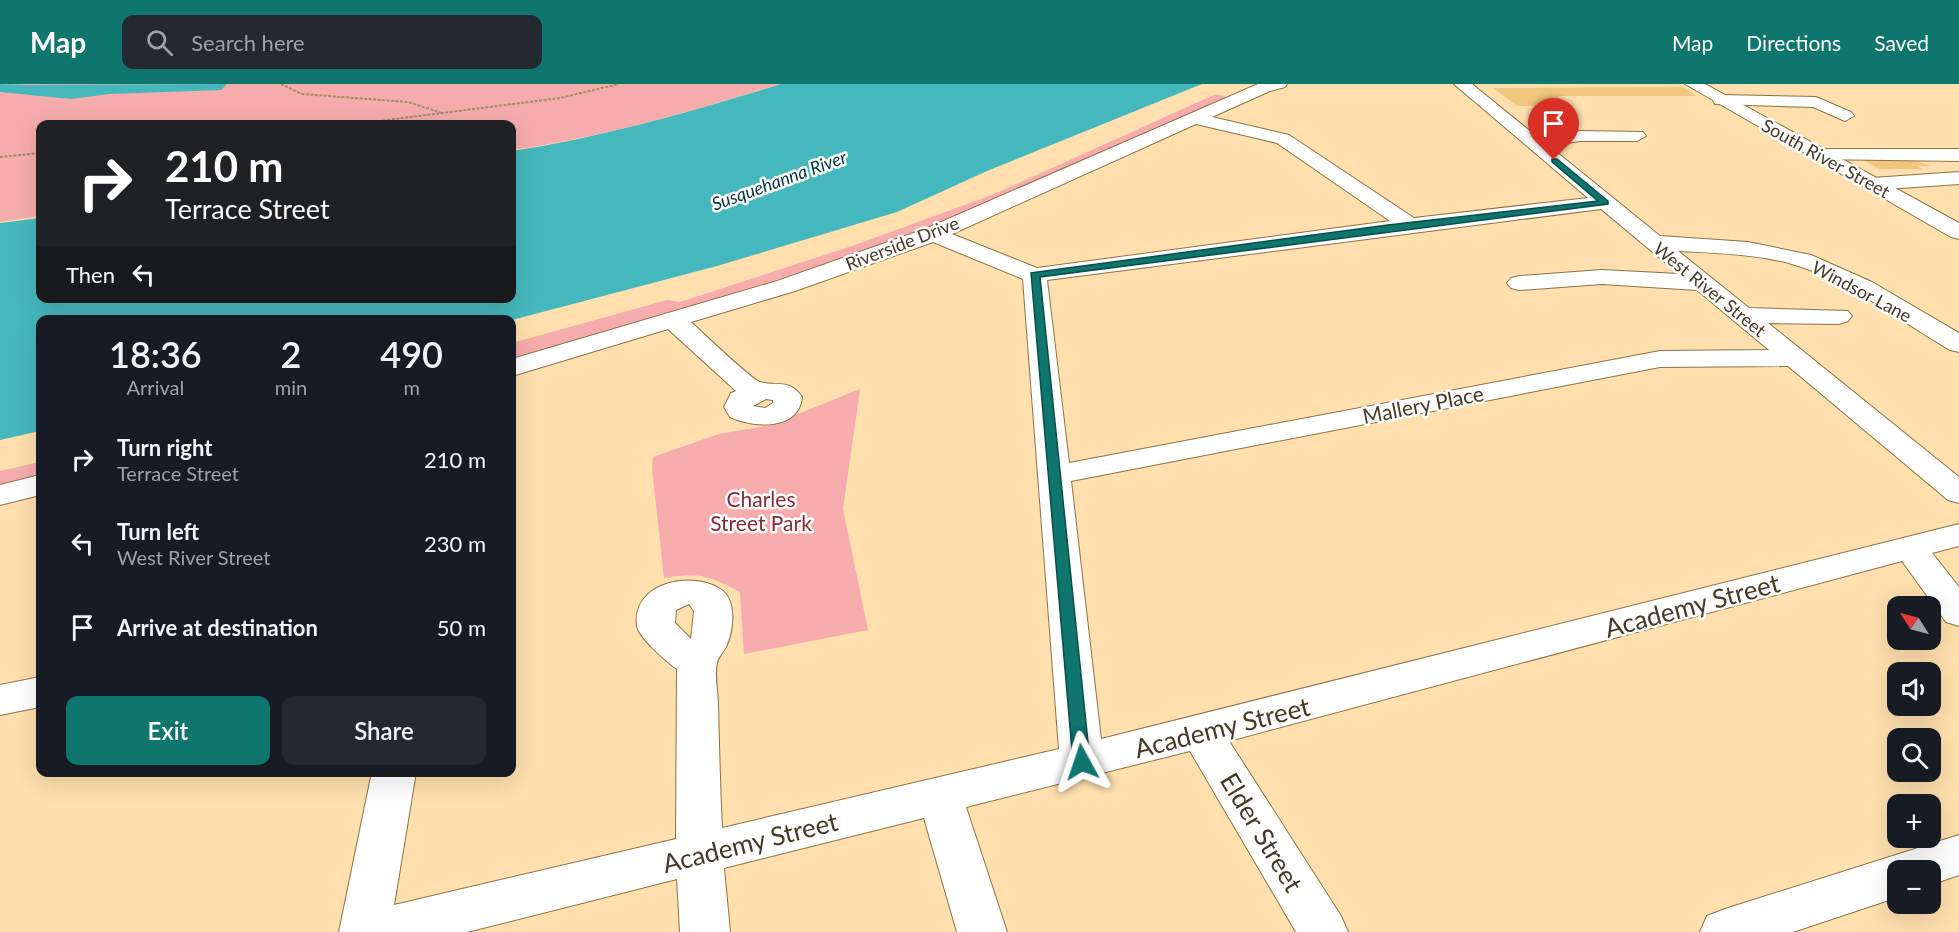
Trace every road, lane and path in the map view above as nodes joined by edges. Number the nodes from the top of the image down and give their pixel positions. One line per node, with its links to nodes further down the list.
1 (281, 84): 7 (path)
2 (619, 84): 7 (path)
3 (1279, 84): 9 (street, Riverside Drive)
4 (1462, 84): 12 (street, West River Street)
5 (1693, 84): 6 (street, South River Street)
6 (1721, 100): 8 (street); 14 (street, South River Street)
7 (444, 114): 10 (path)
8 (1845, 116)
9 (1194, 118): 20 (street); 22 (street, Riverside Drive)
10 (391, 120)
11 (1637, 136): 12 (street)
12 (1531, 141): 19 (street, West River Street)
13 (36, 153): 16 (path)
14 (1821, 155): 15 (street); 18 (street, South River Street)
15 (1959, 155)
16 (0, 157)
17 (1959, 178): 18 (street)
18 (1872, 184): 21 (street, South River Street)
19 (1605, 202): 20 (street); 23 (street, West River Street)
20 (1410, 225): 24 (street)
21 (1959, 232)
22 (933, 234): 24 (street); 29 (street, Riverside Drive)
23 (1653, 242): 26 (street, West River Street); 30 (street, Windsor Lane)
24 (1035, 275): 34 (street)
25 (1519, 283): 26 (street)
26 (1703, 283): 27 (street, West River Street)
27 (1742, 315): 28 (street); 31 (street, West River Street)
28 (1839, 316)
29 (674, 321): 32 (street, Riverside Drive); 33 (street)
30 (1959, 344)
31 (1794, 358): 34 (street, Mallery Place); 36 (street, West River Street)
32 (516, 367)
33 (754, 392)
34 (1054, 475): 45 (street)
35 (36, 487): 37 (street)
36 (1959, 493)
37 (0, 495)
38 (1959, 535): 39 (street, Academy Street)
39 (1910, 548): 40 (street); 44 (street, Academy Street)
40 (1959, 613)
41 (697, 663): 48 (street)
42 (36, 693): 43 (street)
43 (0, 700)
44 (1202, 732): 45 (street, Academy Street); 56 (street, Elder Street)
45 (1082, 762): 47 (street, Academy Street)
46 (393, 777): 52 (street)
47 (940, 796): 48 (street, Academy Street); 55 (street)
48 (699, 855): 53 (street, Academy Street); 54 (street)
49 (1959, 855): 50 (street)
50 (1941, 861)
51 (1887, 880): 57 (street)
52 (364, 932)
53 (376, 932)
54 (705, 932)
55 (982, 932)
56 (1323, 932)
57 (1725, 932)

